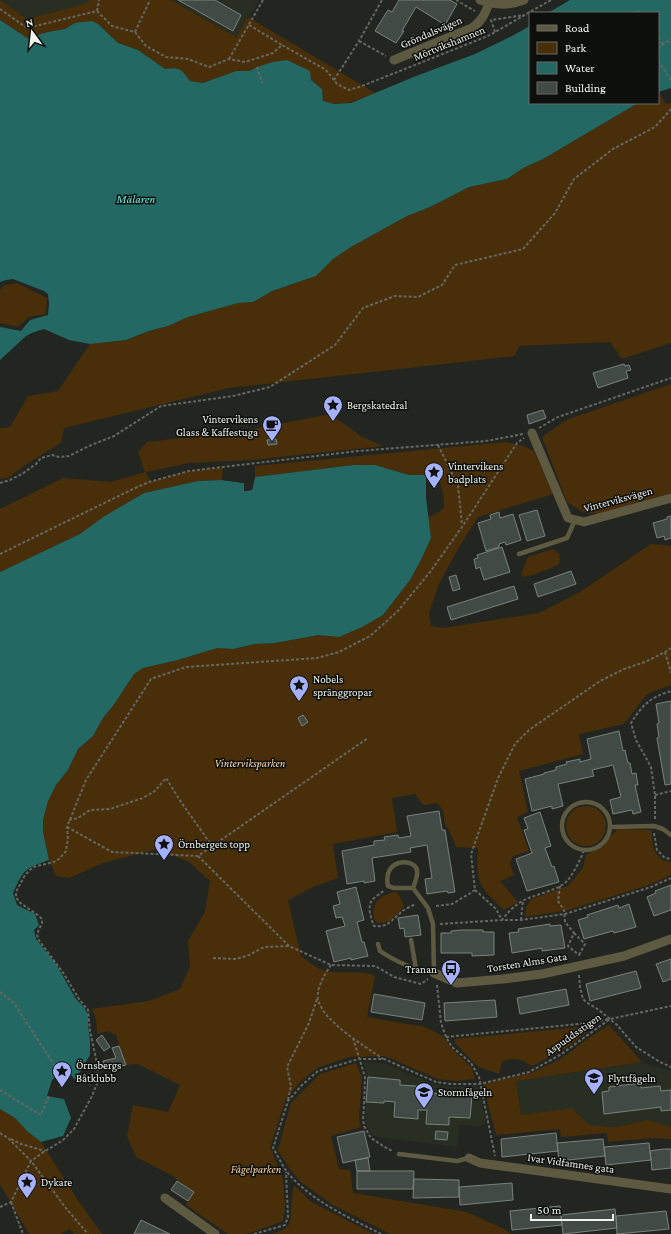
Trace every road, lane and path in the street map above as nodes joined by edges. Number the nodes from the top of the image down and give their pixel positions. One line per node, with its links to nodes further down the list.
1 (99, 0): 10 (path)
2 (150, 0): 16 (path)
3 (263, 0): 15 (path)
4 (382, 0): 20 (path)
5 (456, 0): 11 (path)
6 (524, 0): 8 (street, Gröndalsvägen)
7 (550, 0): 13 (path, Mörtvikshamnen)
8 (484, 2): 25 (street, Gröndalsvägen)
9 (0, 9): 10 (path)
10 (97, 11): 16 (path)
11 (476, 12)
12 (529, 12): 14 (path, Mörtvikshamnen)
13 (529, 12)
14 (526, 14): 17 (path, Mörtvikshamnen); 17 (path)
15 (249, 25): 21 (path); 24 (path)
16 (135, 32): 24 (path)
17 (495, 32): 28 (path, Mörtvikshamnen)
18 (659, 39): 22 (path)
19 (671, 39): 22 (path)
20 (359, 41): 25 (path); 28 (path)
21 (282, 45): 24 (path); 28 (path)
22 (663, 45): 23 (path)
23 (659, 47)
24 (229, 59)
25 (394, 60)
26 (659, 62): 29 (path)
27 (257, 67): 30 (path)
28 (334, 80)
29 (671, 80)
30 (262, 83)
31 (671, 109): 35 (path)
32 (671, 378): 33 (path)
33 (532, 433): 34 (path); 37 (street, Vinterviksvägen); 38 (path)
34 (438, 445): 38 (path); 39 (path)
35 (0, 482)
36 (671, 498): 37 (street, Vinterviksvägen)
37 (575, 520): 40 (lane)
38 (462, 527): 48 (path)
39 (0, 554)
40 (519, 554)
41 (671, 648): 42 (path)
42 (665, 652): 43 (path); 61 (path)
43 (671, 673)
44 (671, 692): 47 (path)
45 (368, 738): 53 (path)
46 (671, 791): 47 (path)
47 (655, 796): 49 (path)
48 (69, 820): 50 (path); 53 (path)
49 (654, 826): 51 (lane); 52 (lane); 56 (path)
50 (67, 827): 55 (path); 97 (path)
51 (610, 827): 54 (lane); 54 (lane)
52 (671, 835)
53 (212, 846): 55 (path)
54 (584, 850): 59 (path)
55 (198, 856): 73 (path)
56 (671, 859)
57 (671, 878): 65 (path)
58 (388, 886): 60 (lane); 60 (lane); 63 (path)
59 (560, 886): 62 (path); 65 (path)
60 (413, 888): 63 (lane)
61 (475, 890): 64 (path); 66 (path)
62 (523, 900): 66 (path); 67 (path)
63 (423, 901): 64 (lane)
64 (428, 908): 68 (lane)
65 (564, 914): 67 (path); 69 (path)
66 (502, 920): 67 (path); 68 (path)
67 (521, 920)
68 (433, 924): 79 (lane)
69 (574, 932): 74 (path); 74 (path)
70 (671, 939): 77 (street, Torsten Alms Gata)
71 (411, 940): 78 (lane)
72 (378, 944): 78 (lane)
73 (289, 946): 75 (path); 76 (path)
74 (578, 955): 77 (path)
75 (213, 958)
76 (330, 965): 79 (path); 82 (path)
77 (579, 966): 79 (street, Torsten Alms Gata); 84 (path)
78 (416, 969): 79 (lane)
79 (434, 974)
80 (0, 992): 90 (path)
81 (438, 994): 85 (path)
82 (318, 998): 86 (path); 94 (path)
83 (671, 1006): 84 (path, Aspuddsstigen)
84 (610, 1019): 85 (path); 89 (path); 91 (path, Aspuddsstigen)
85 (446, 1037): 91 (path)
86 (353, 1038): 87 (path); 88 (path)
87 (358, 1059): 88 (path, Aspuddsstigen); 94 (path, Aspuddsstigen); 98 (path)
88 (384, 1059): 91 (path, Aspuddsstigen)
89 (671, 1067)
90 (60, 1074)
91 (480, 1084): 101 (path)
92 (0, 1090): 93 (path)
93 (49, 1096)
94 (288, 1101): 102 (path, Aspuddsstigen)
95 (0, 1133): 96 (path)
96 (8, 1138): 97 (path); 100 (path)
97 (45, 1151): 100 (path)
98 (399, 1154): 99 (lane)
99 (469, 1158): 101 (street, Ivar Vidfamnes gata)
100 (31, 1161): 105 (path); 108 (path)
101 (497, 1165): 103 (street, Ivar Vidfamnes gata)
102 (286, 1171): 110 (path); 111 (path, Aspuddsstigen)
103 (671, 1189)
104 (165, 1198): 109 (street)
105 (11, 1202): 106 (path); 107 (path)
106 (0, 1207)
107 (23, 1234)
108 (88, 1234)
109 (215, 1234)
110 (254, 1234)
111 (381, 1234)

